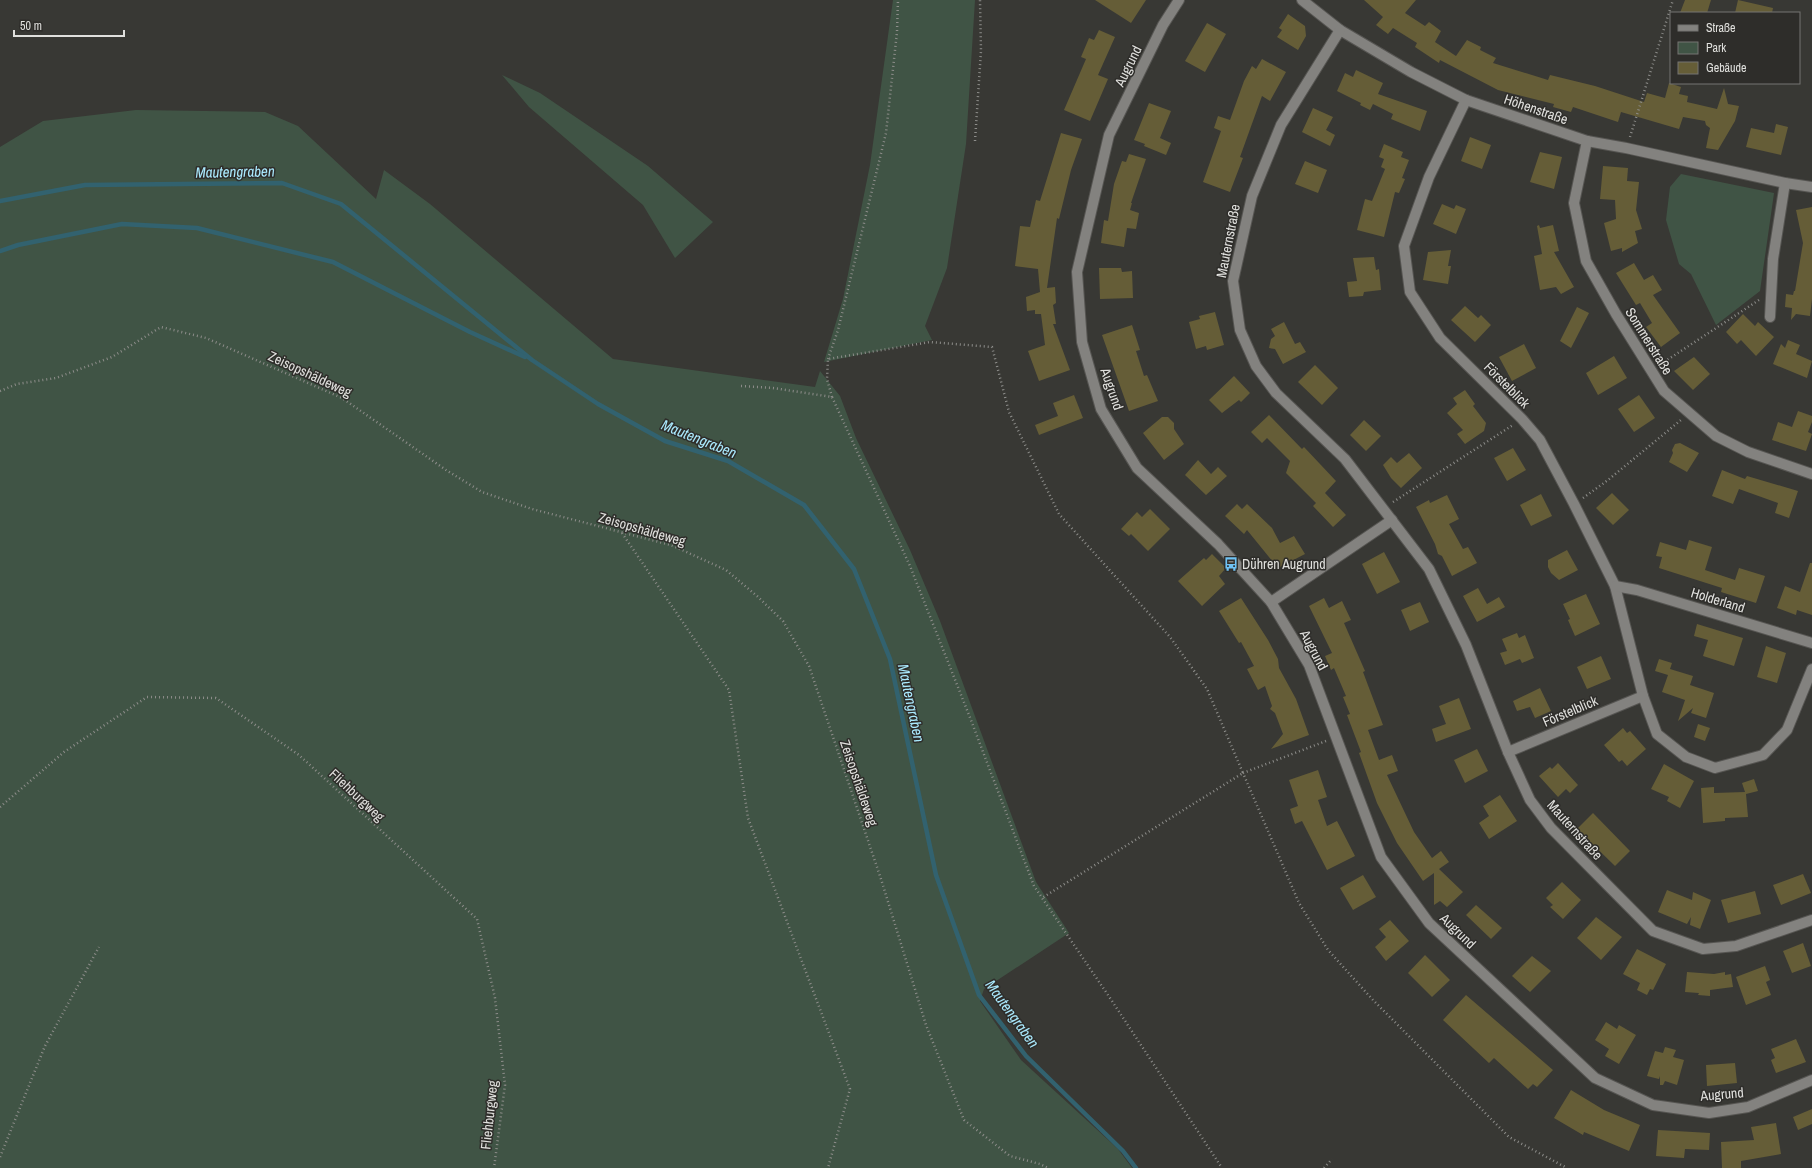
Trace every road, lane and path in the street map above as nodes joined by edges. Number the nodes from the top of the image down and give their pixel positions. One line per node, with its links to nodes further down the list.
1 (898, 0): 15 (path)
2 (980, 0): 9 (path)
3 (1179, 0): 28 (street, Augrund)
4 (1302, 0): 6 (street, Höhenstraße)
5 (1673, 0): 10 (path)
6 (1340, 30): 7 (street, Höhenstraße); 24 (street, Mauternstraße)
7 (1466, 100): 8 (street, Höhenstraße); 21 (street, Förstelblick)
8 (1587, 141): 10 (street, Höhenstraße); 16 (street, Sommerstraße)
9 (975, 142)
10 (1626, 148): 11 (street, Höhenstraße)
11 (1785, 183): 12 (street, Höhenstraße); 13 (street)
12 (1812, 187)
13 (1771, 292): 14 (street); 16 (path)
14 (1770, 317)
15 (828, 359): 19 (path); 34 (path)
16 (1651, 371): 20 (street, Sommerstraße)
17 (741, 386): 19 (path)
18 (0, 392): 26 (path, Zeisopshäldeweg)
19 (832, 397): 36 (path)
20 (1688, 414): 22 (street, Sommerstraße); 23 (path)
21 (1522, 419): 23 (street, Förstelblick); 24 (path)
22 (1812, 474)
23 (1574, 504): 27 (street, Förstelblick)
24 (1384, 508): 25 (street, Mauternstraße)
25 (1392, 520): 28 (street); 33 (street, Mauternstraße)
26 (622, 532): 43 (path); 44 (path, Zeisopshäldeweg)
27 (1615, 586): 29 (street, Holderland); 31 (street, Förstelblick)
28 (1271, 602): 32 (street, Augrund)
29 (1812, 643)
30 (1812, 669): 31 (street, Förstelblick)
31 (1643, 696): 33 (street, Förstelblick)
32 (1336, 737): 34 (path); 39 (street, Augrund)
33 (1508, 752): 37 (street, Mauternstraße)
34 (1243, 773): 36 (path); 47 (path)
35 (0, 808): 42 (path, Fliehburgweg)
36 (1042, 898): 45 (path)
37 (1812, 920)
38 (99, 947): 40 (path)
39 (1812, 1080)
40 (0, 1157)
41 (1332, 1159): 46 (path)
42 (494, 1168)
43 (828, 1168)
44 (1048, 1168)
45 (1222, 1168)
46 (1324, 1168)
47 (1567, 1168)

